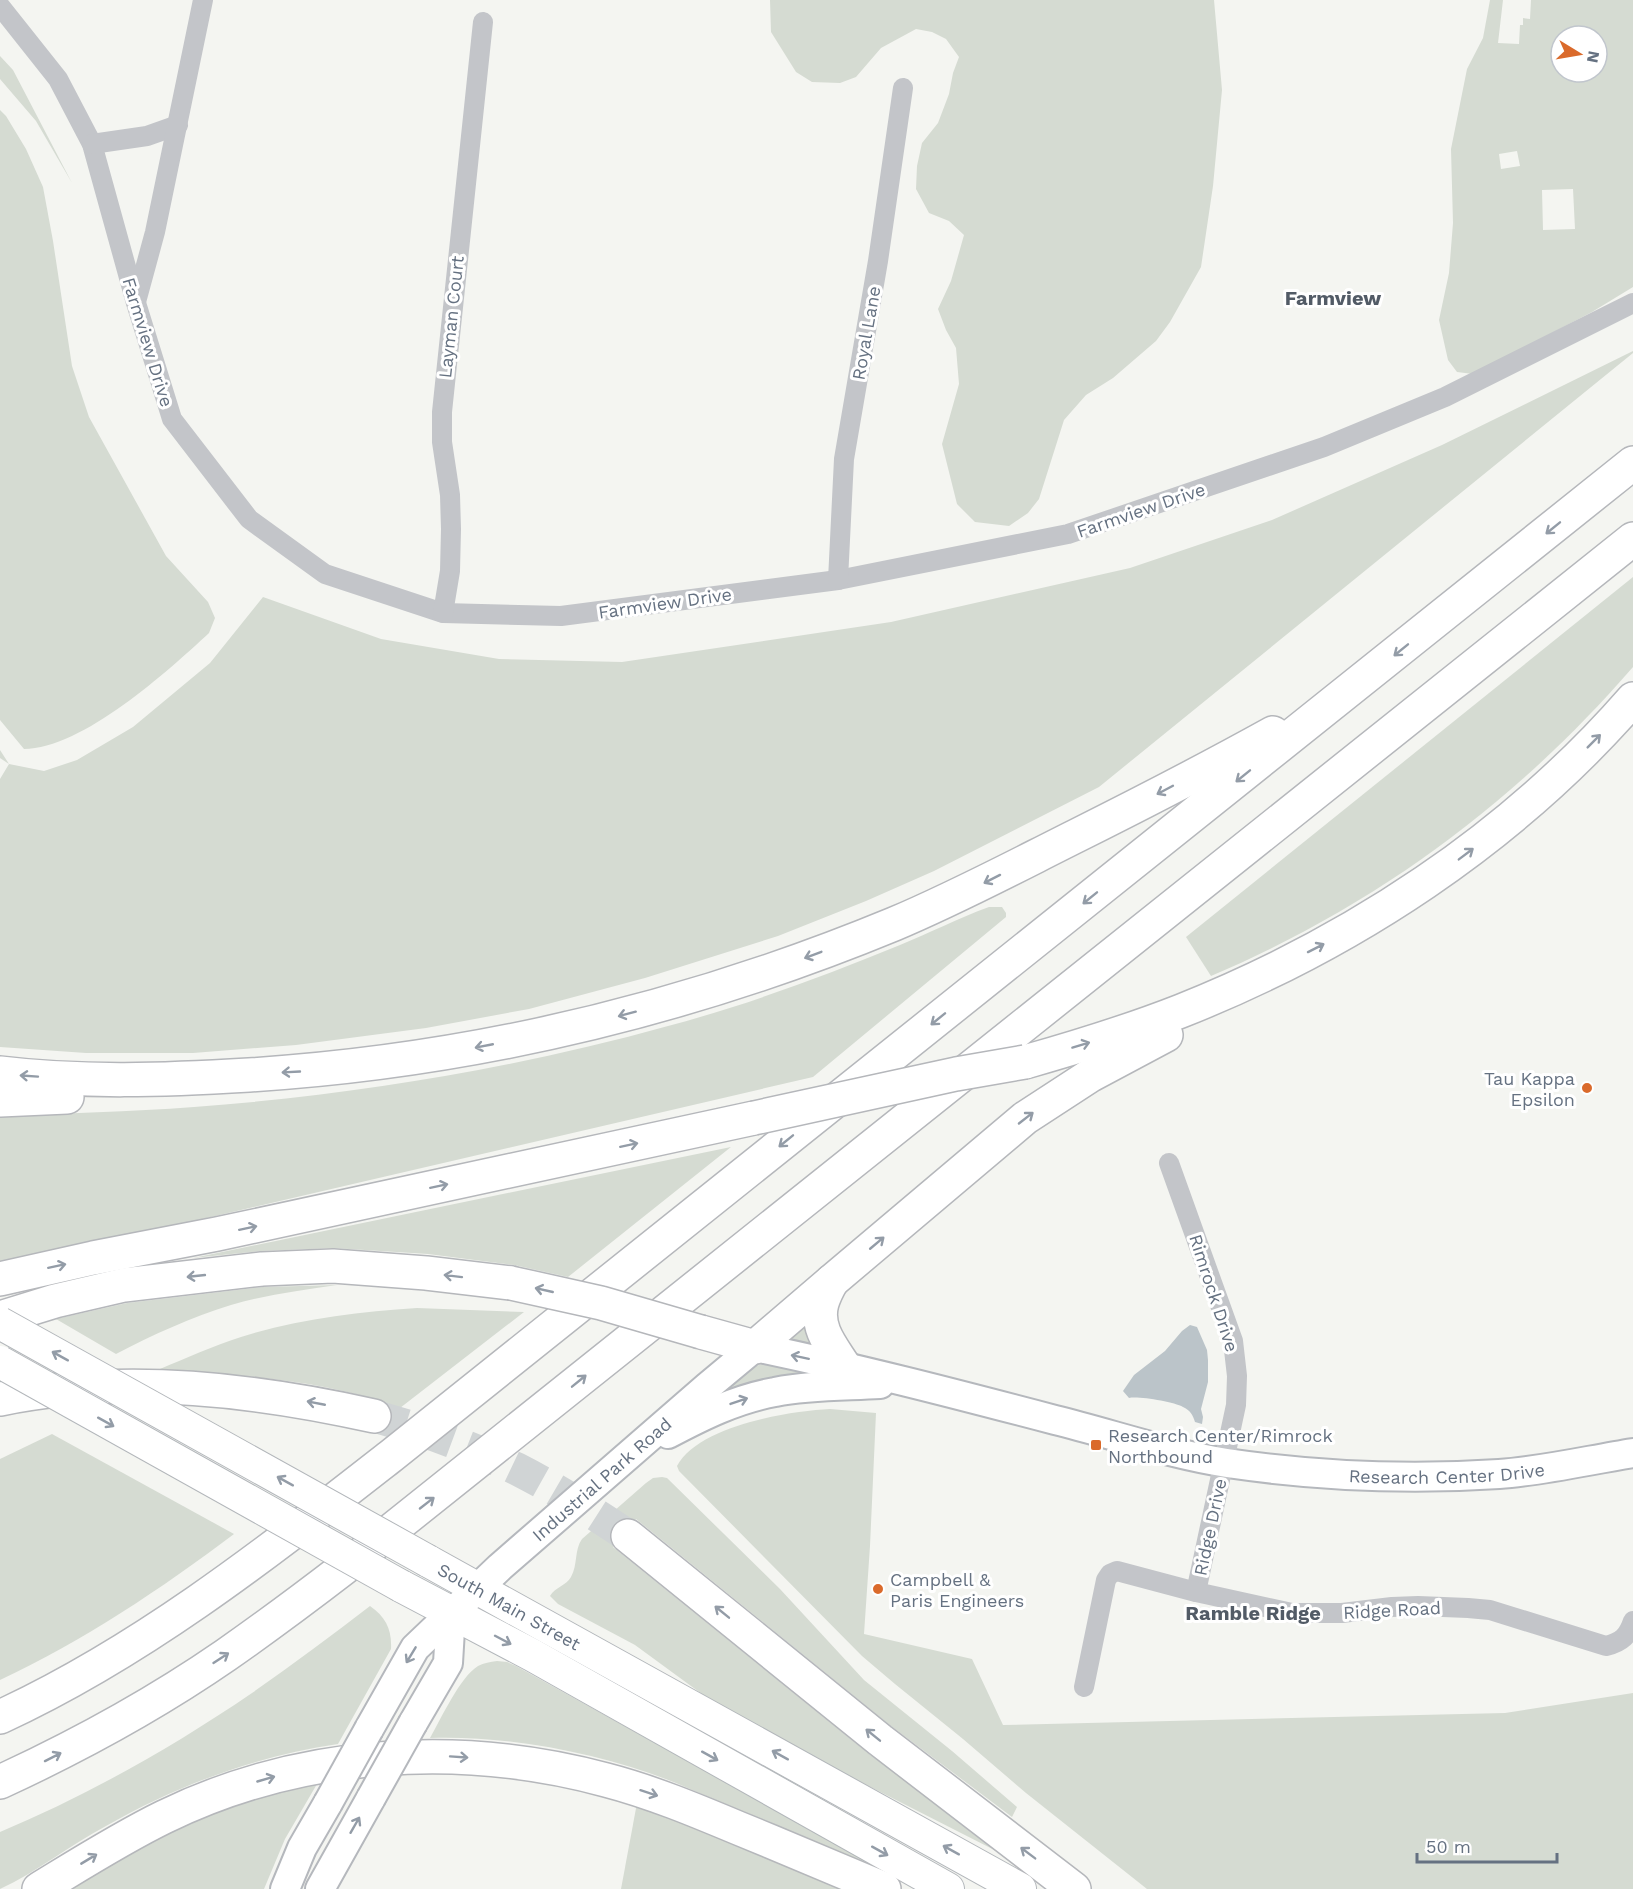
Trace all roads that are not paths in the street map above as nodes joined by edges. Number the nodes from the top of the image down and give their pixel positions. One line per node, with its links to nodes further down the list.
1 (203, 0): 5 (street)
2 (0, 6): 6 (street, Farmview Drive)
3 (483, 22): 12 (street, Layman Court)
4 (903, 88): 11 (street, Royal Lane)
5 (178, 125): 6 (street); 7 (street)
6 (92, 144): 7 (street, Farmview Drive)
7 (136, 303): 12 (street, Farmview Drive)
8 (1633, 303): 11 (street, Farmview Drive)
9 (1633, 463): 14 (highway, one-way to 14)
10 (1633, 539): 40 (highway, one-way to 10)
11 (838, 580): 12 (street, Farmview Drive)
12 (443, 613)
13 (1633, 699): 15 (highway, one-way to 13)
14 (1321, 713): 17 (highway, one-way to 17); 39 (highway, one-way to 39)
15 (1264, 975): 20 (highway, one-way to 15, bridge); 21 (highway, one-way to 15)
16 (0, 1073): 17 (highway, one-way to 16)
17 (193, 1078): 18 (highway)
18 (0, 1100)
19 (1169, 1163): 32 (street, Rimrock Drive)
20 (0, 1279)
21 (831, 1281): 24 (highway); 26 (highway)
22 (0, 1318): 24 (highway, one-way to 22, bridge)
23 (0, 1323): 34 (main road, South Main Street, one-way to 23, bridge)
24 (755, 1347): 26 (main road, Research Center Drive, one-way to 24); 31 (main road, Industrial Park Road)
25 (0, 1362): 36 (main road, South Main Street, one-way to 36, bridge)
26 (844, 1366): 27 (main road, Research Center Drive)
27 (908, 1383): 31 (main road, Research Center Drive, one-way to 27); 32 (main road, Research Center Drive)
28 (0, 1399): 29 (highway, one-way to 28)
29 (374, 1416)
30 (1633, 1453): 32 (main road, Research Center Drive)
31 (627, 1456): 34 (main road, Industrial Park Road)
32 (1224, 1462): 35 (street, Ridge Drive)
33 (628, 1536): 47 (highway, one-way to 33)
34 (477, 1588): 36 (main road, Industrial Park Road); 46 (main road, South Main Street, one-way to 34)
35 (1196, 1592): 37 (street, Ridge Road); 38 (street, Ridge Road)
36 (451, 1613): 42 (main road, Industrial Park Road, one-way to 42, bridge); 43 (main road, one-way to 36, bridge); 45 (main road, South Main Street, one-way to 45)
37 (1633, 1621)
38 (1084, 1687)
39 (0, 1717)
40 (0, 1782)
41 (39, 1889): 44 (highway, one-way to 44)
42 (285, 1889)
43 (320, 1889)
44 (884, 1889)
45 (948, 1889)
46 (1020, 1889)
47 (1074, 1889)

